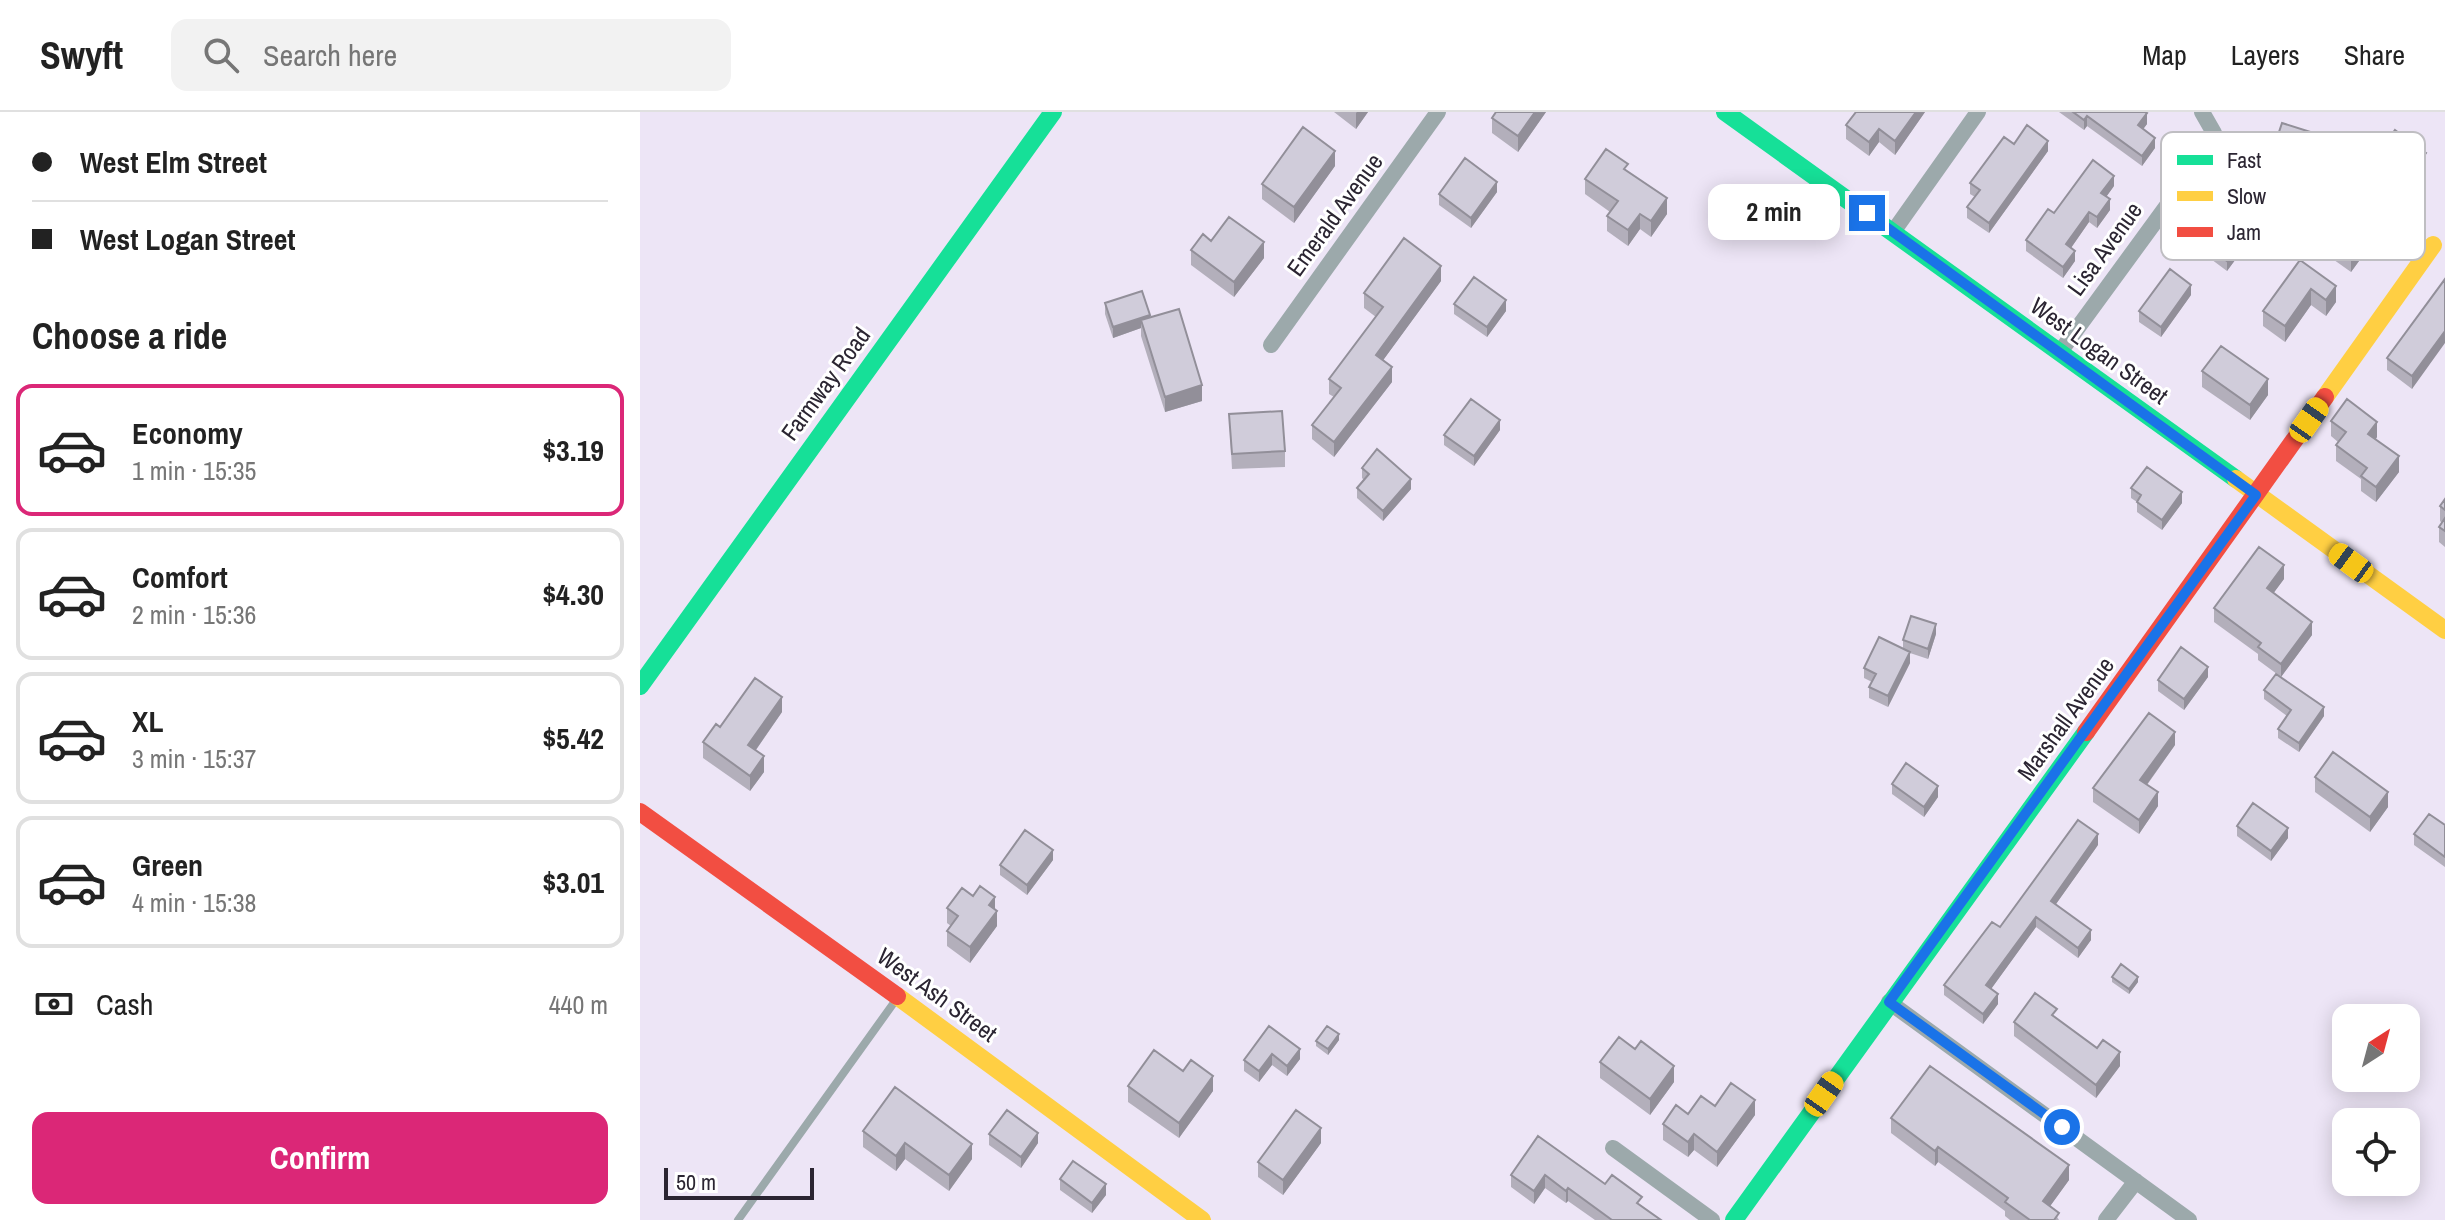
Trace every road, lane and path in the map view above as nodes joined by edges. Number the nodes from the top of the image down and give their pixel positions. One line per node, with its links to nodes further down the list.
1 (1053, 112): 16 (street, Farmway Road)
2 (1438, 112): 12 (street, Emerald Avenue)
3 (1725, 112): 8 (street, West Logan Street)
4 (1978, 112): 8 (street)
5 (2202, 112): 6 (street, Lisa Avenue)
6 (2213, 132)
7 (2161, 214): 13 (street, Lisa Avenue)
8 (1893, 232): 13 (street, West Logan Street)
9 (2433, 245): 10 (street, Marshall Avenue)
10 (2425, 256)
11 (2422, 260): 14 (street, Marshall Avenue)
12 (1271, 345)
13 (2060, 352): 14 (street, West Logan Street)
14 (2256, 495): 15 (street, West Logan Street); 19 (street, Marshall Avenue)
15 (2445, 630)
16 (640, 686)
17 (640, 812): 18 (street, West Ash Street)
18 (898, 996): 22 (lane); 23 (street, West Ash Street)
19 (1889, 1002): 21 (street); 25 (street, Marshall Avenue)
20 (1613, 1148): 24 (street)
21 (2136, 1181): 26 (street); 27 (street)
22 (738, 1220)
23 (1202, 1220)
24 (1712, 1220)
25 (1734, 1220)
26 (2106, 1220)
27 (2189, 1220)

